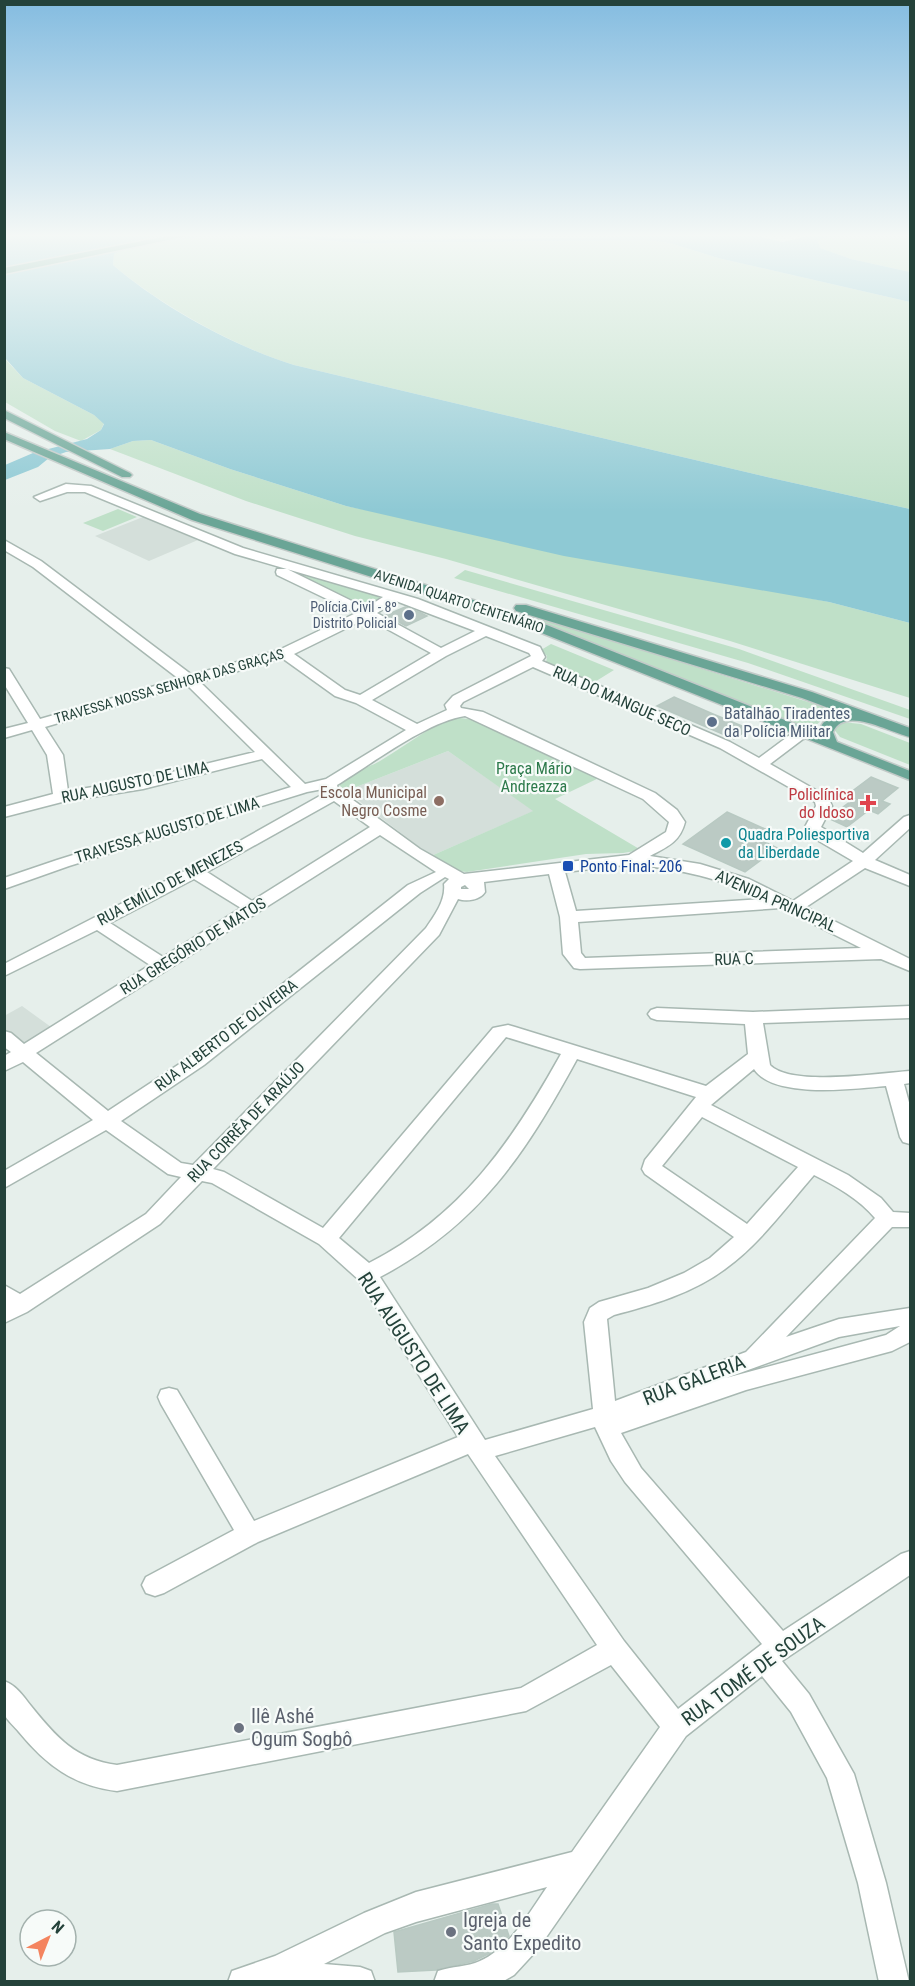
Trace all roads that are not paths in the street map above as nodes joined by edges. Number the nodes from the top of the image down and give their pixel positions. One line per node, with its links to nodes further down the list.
1 (5, 414): 18 (main road, AVENIDA QUARTO CENTENÁRIO)
2 (4, 435): 7 (main road, AVENIDA QUARTO CENTENÁRIO)
3 (40, 497): 5 (street)
4 (4, 544): 15 (street)
5 (239, 551): 6 (street); 8 (street)
6 (394, 596): 8 (street, TRAVESSA NOSSA SENHORA DAS GRAÇAS); 10 (street)
7 (475, 605): 9 (main road, AVENIDA QUARTO CENTENÁRIO); 10 (street)
8 (367, 613): 11 (street, TRAVESSA NOSSA SENHORA DAS GRAÇAS); 12 (street)
9 (507, 615): 10 (street); 23 (main road, AVENIDA QUARTO CENTENÁRIO)
10 (484, 628): 12 (street); 13 (street, RUA DO MANGUE SECO)
11 (284, 653): 15 (street, TRAVESSA NOSSA SENHORA DAS GRAÇAS); 16 (street)
12 (441, 653): 16 (street)
13 (533, 662): 17 (street); 26 (street, RUA DO MANGUE SECO)
14 (4, 672): 19 (street)
15 (191, 681): 19 (street, TRAVESSA NOSSA SENHORA DAS GRAÇAS); 25 (street)
16 (361, 700): 20 (street)
17 (456, 712): 20 (street, RUA EMÍLIO DE MENEZES); 35 (street)
18 (874, 718): 21 (main road, AVENIDA QUARTO CENTENÁRIO); 24 (main road)
19 (35, 725): 22 (street, TRAVESSA NOSSA SENHORA DAS GRAÇAS); 30 (street)
20 (417, 730): 28 (street, RUA EMÍLIO DE MENEZES)
21 (910, 733)
22 (4, 734)
23 (806, 734): 24 (main road, AVENIDA QUARTO CENTENÁRIO); 26 (street)
24 (831, 744): 27 (main road, AVENIDA QUARTO CENTENÁRIO)
25 (267, 753): 29 (street); 30 (street, RUA AUGUSTO DE LIMA)
26 (759, 765): 36 (street, RUA DO MANGUE SECO)
27 (910, 776)
28 (333, 788): 29 (street, TRAVESSA AUGUSTO DE LIMA); 33 (street); 38 (street, RUA EMÍLIO DE MENEZES)
29 (302, 789): 41 (street, TRAVESSA AUGUSTO DE LIMA)
30 (61, 797): 31 (street, RUA AUGUSTO DE LIMA)
31 (4, 812)
32 (910, 820): 36 (street)
33 (381, 827): 34 (street); 44 (street, RUA GREGÓRIO DE MATOS)
34 (414, 852): 39 (street); 42 (street)
35 (633, 859): 37 (street); 43 (street, AVENIDA PRINCIPAL)
36 (864, 861): 40 (street); 43 (street)
37 (555, 867): 42 (street); 45 (street)
38 (195, 872): 44 (street); 46 (street, RUA EMÍLIO DE MENEZES)
39 (438, 876): 42 (street); 61 (street, RUA ALBERTO DE OLIVEIRA)
40 (910, 881)
41 (4, 884)
42 (462, 886): 64 (street, RUA CORRÊA DE ARAÚJO)
43 (791, 905): 45 (street); 47 (street, AVENIDA PRINCIPAL)
44 (252, 908): 48 (street, RUA GREGÓRIO DE MATOS)
45 (569, 917): 47 (street, RUA C)
46 (97, 922): 48 (street); 50 (street, RUA EMÍLIO DE MENEZES)
47 (885, 953): 49 (street, AVENIDA PRINCIPAL)
48 (163, 964): 56 (street, RUA GREGÓRIO DE MATOS)
49 (910, 966)
50 (4, 971)
51 (910, 1012): 53 (street)
52 (657, 1014): 53 (street)
53 (753, 1018): 57 (street)
54 (4, 1038): 56 (street, RUA AUGUSTO DE LIMA)
55 (571, 1052): 60 (street); 69 (street); 70 (street)
56 (25, 1053): 58 (street, RUA GREGÓRIO DE MATOS); 61 (street, RUA AUGUSTO DE LIMA)
57 (758, 1056): 59 (street); 60 (street)
58 (4, 1065)
59 (902, 1078): 62 (street)
60 (704, 1100): 63 (street); 68 (street)
61 (107, 1121): 64 (street, RUA AUGUSTO DE LIMA); 65 (street, RUA ALBERTO DE OLIVEIRA)
62 (910, 1137)
63 (811, 1166): 66 (street); 68 (street)
64 (197, 1172): 69 (street, RUA AUGUSTO DE LIMA); 71 (street, RUA CORRÊA DE ARAÚJO)
65 (4, 1181)
66 (887, 1219): 67 (street); 74 (street)
67 (910, 1220)
68 (747, 1235): 76 (street)
69 (326, 1239): 70 (street, RUA AUGUSTO DE LIMA)
70 (367, 1274): 77 (street, RUA AUGUSTO DE LIMA)
71 (9, 1305)
72 (910, 1316): 74 (street, RUA GALERIA)
73 (910, 1331): 76 (street, RUA GALERIA)
74 (753, 1357): 76 (street, RUA GALERIA)
75 (169, 1397): 78 (street)
76 (605, 1421): 77 (street, RUA GALERIA); 82 (street)
77 (476, 1447): 78 (street, RUA GALERIA); 81 (street, RUA AUGUSTO DE LIMA)
78 (249, 1534): 80 (street, RUA GALERIA)
79 (910, 1562): 82 (street, RUA TOMÉ DE SOUZA)
80 (155, 1584)
81 (615, 1649): 83 (street); 84 (street, RUA AUGUSTO DE LIMA)
82 (773, 1652): 84 (street, RUA TOMÉ DE SOUZA); 89 (street)
83 (4, 1693)
84 (676, 1727): 85 (street, RUA TOMÉ DE SOUZA)
85 (579, 1864): 86 (street); 88 (street, RUA TOMÉ DE SOUZA)
86 (261, 1979): 87 (street)
87 (360, 1982)
88 (449, 1982)
89 (894, 1982)

